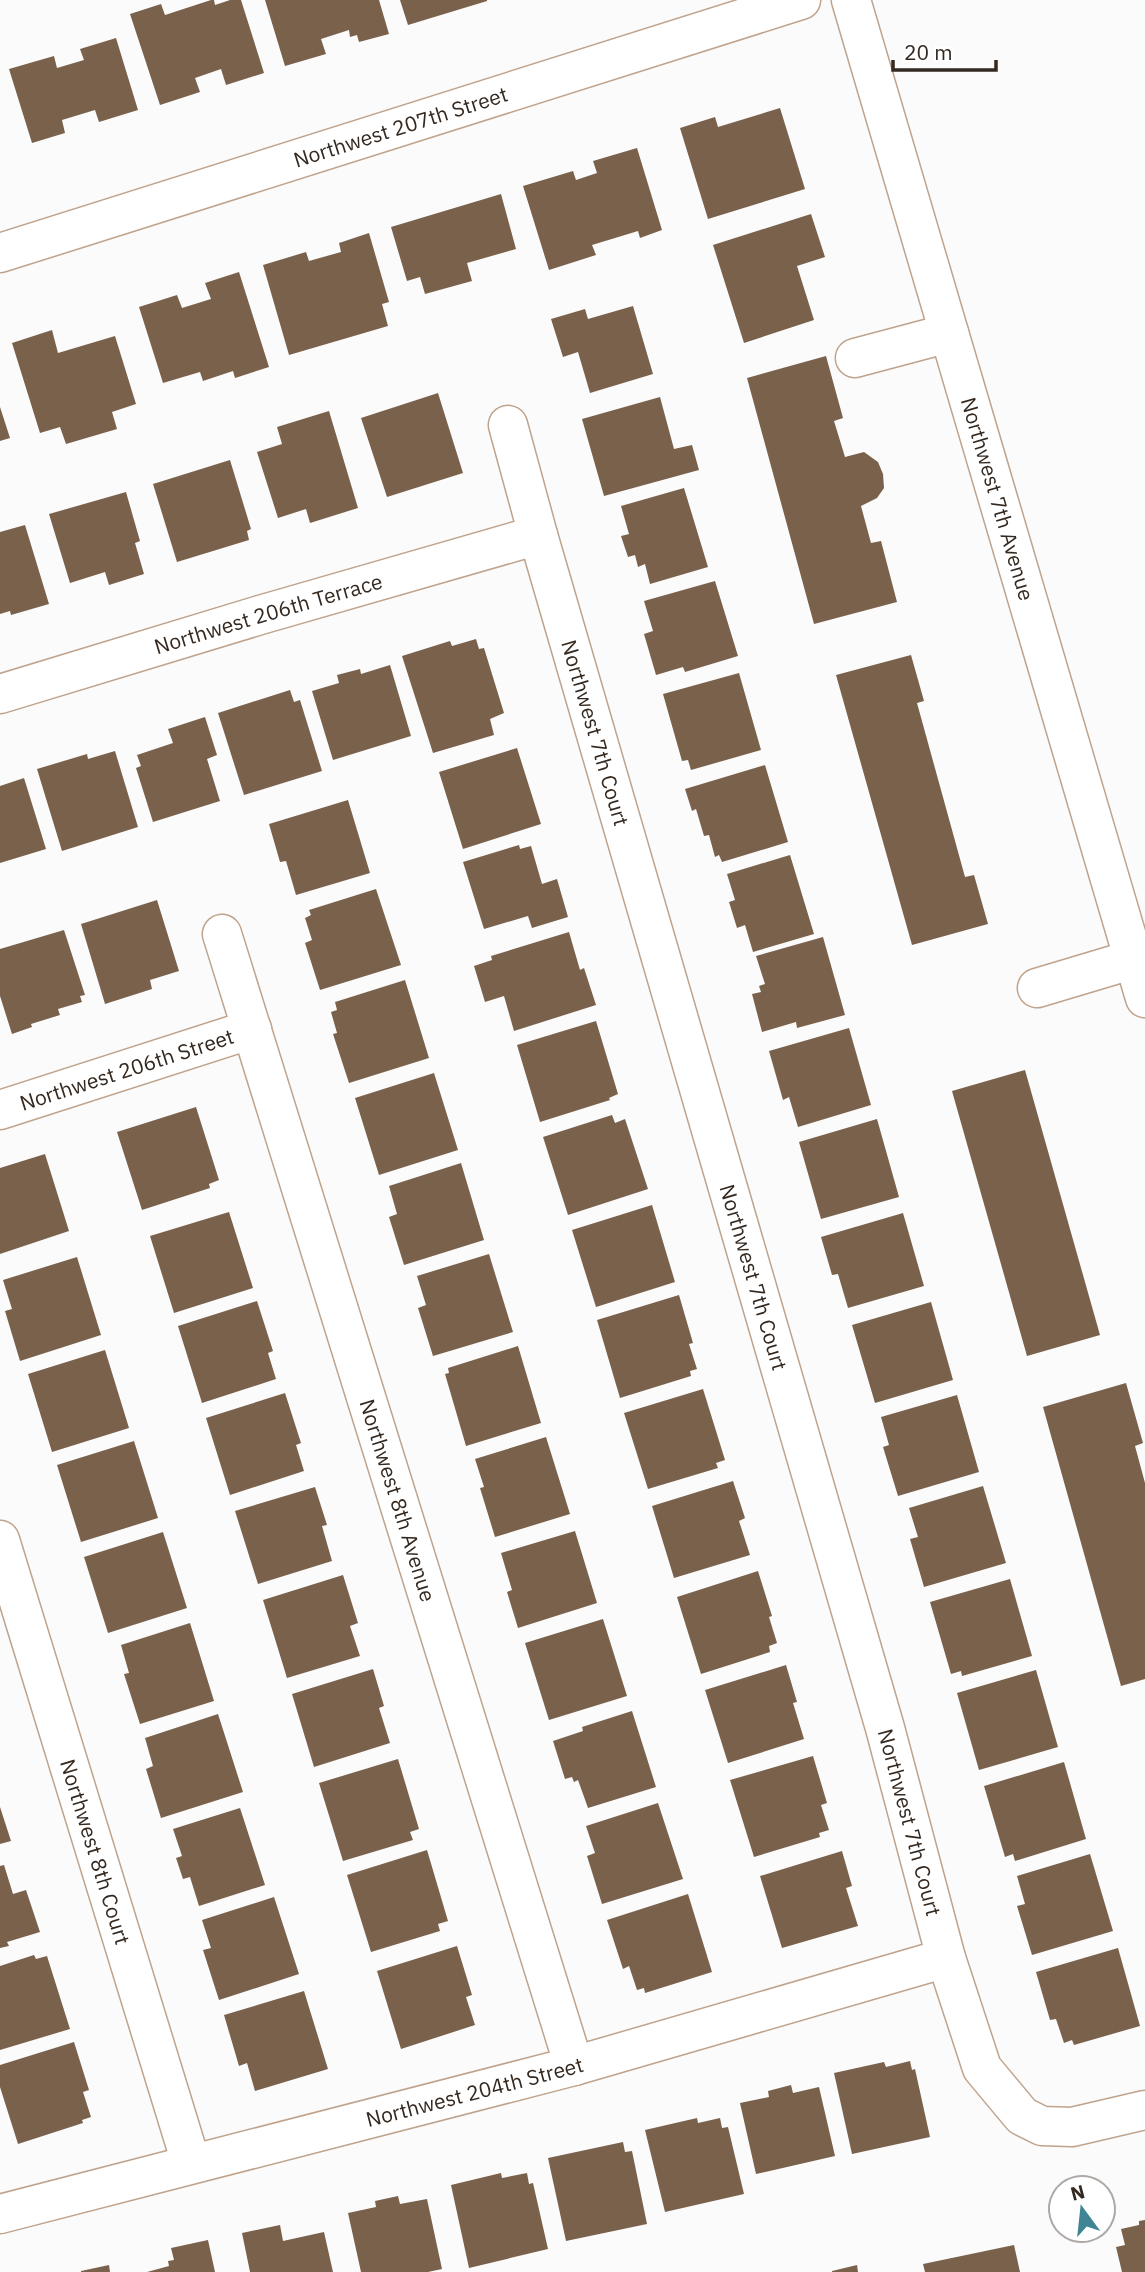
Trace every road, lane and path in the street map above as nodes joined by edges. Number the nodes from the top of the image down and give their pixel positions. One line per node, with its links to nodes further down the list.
1 (801, 0): 3 (street, Northwest 207th Street)
2 (851, 0): 4 (street, Northwest 7th Avenue)
3 (0, 253)
4 (949, 333): 5 (street); 10 (street, Northwest 7th Avenue)
5 (855, 358)
6 (508, 425): 7 (street, Northwest 7th Court)
7 (538, 535): 8 (street, Northwest 206th Terrace); 16 (street, Northwest 7th Court)
8 (0, 694)
9 (222, 934): 13 (street, Northwest 8th Avenue)
10 (1134, 959): 11 (street); 12 (street, Northwest 7th Avenue)
11 (1037, 988)
12 (1145, 998)
13 (252, 1029): 14 (street, Northwest 206th Street); 17 (street, Northwest 8th Avenue)
14 (0, 1110)
15 (0, 1539): 19 (street, Northwest 8th Court)
16 (946, 1958): 17 (street, Northwest 204th Street); 18 (street, Northwest 7th Court)
17 (574, 2066): 19 (street, Northwest 204th Street)
18 (1145, 2110)
19 (191, 2163): 20 (street, Northwest 204th Street)
20 (0, 2214)

